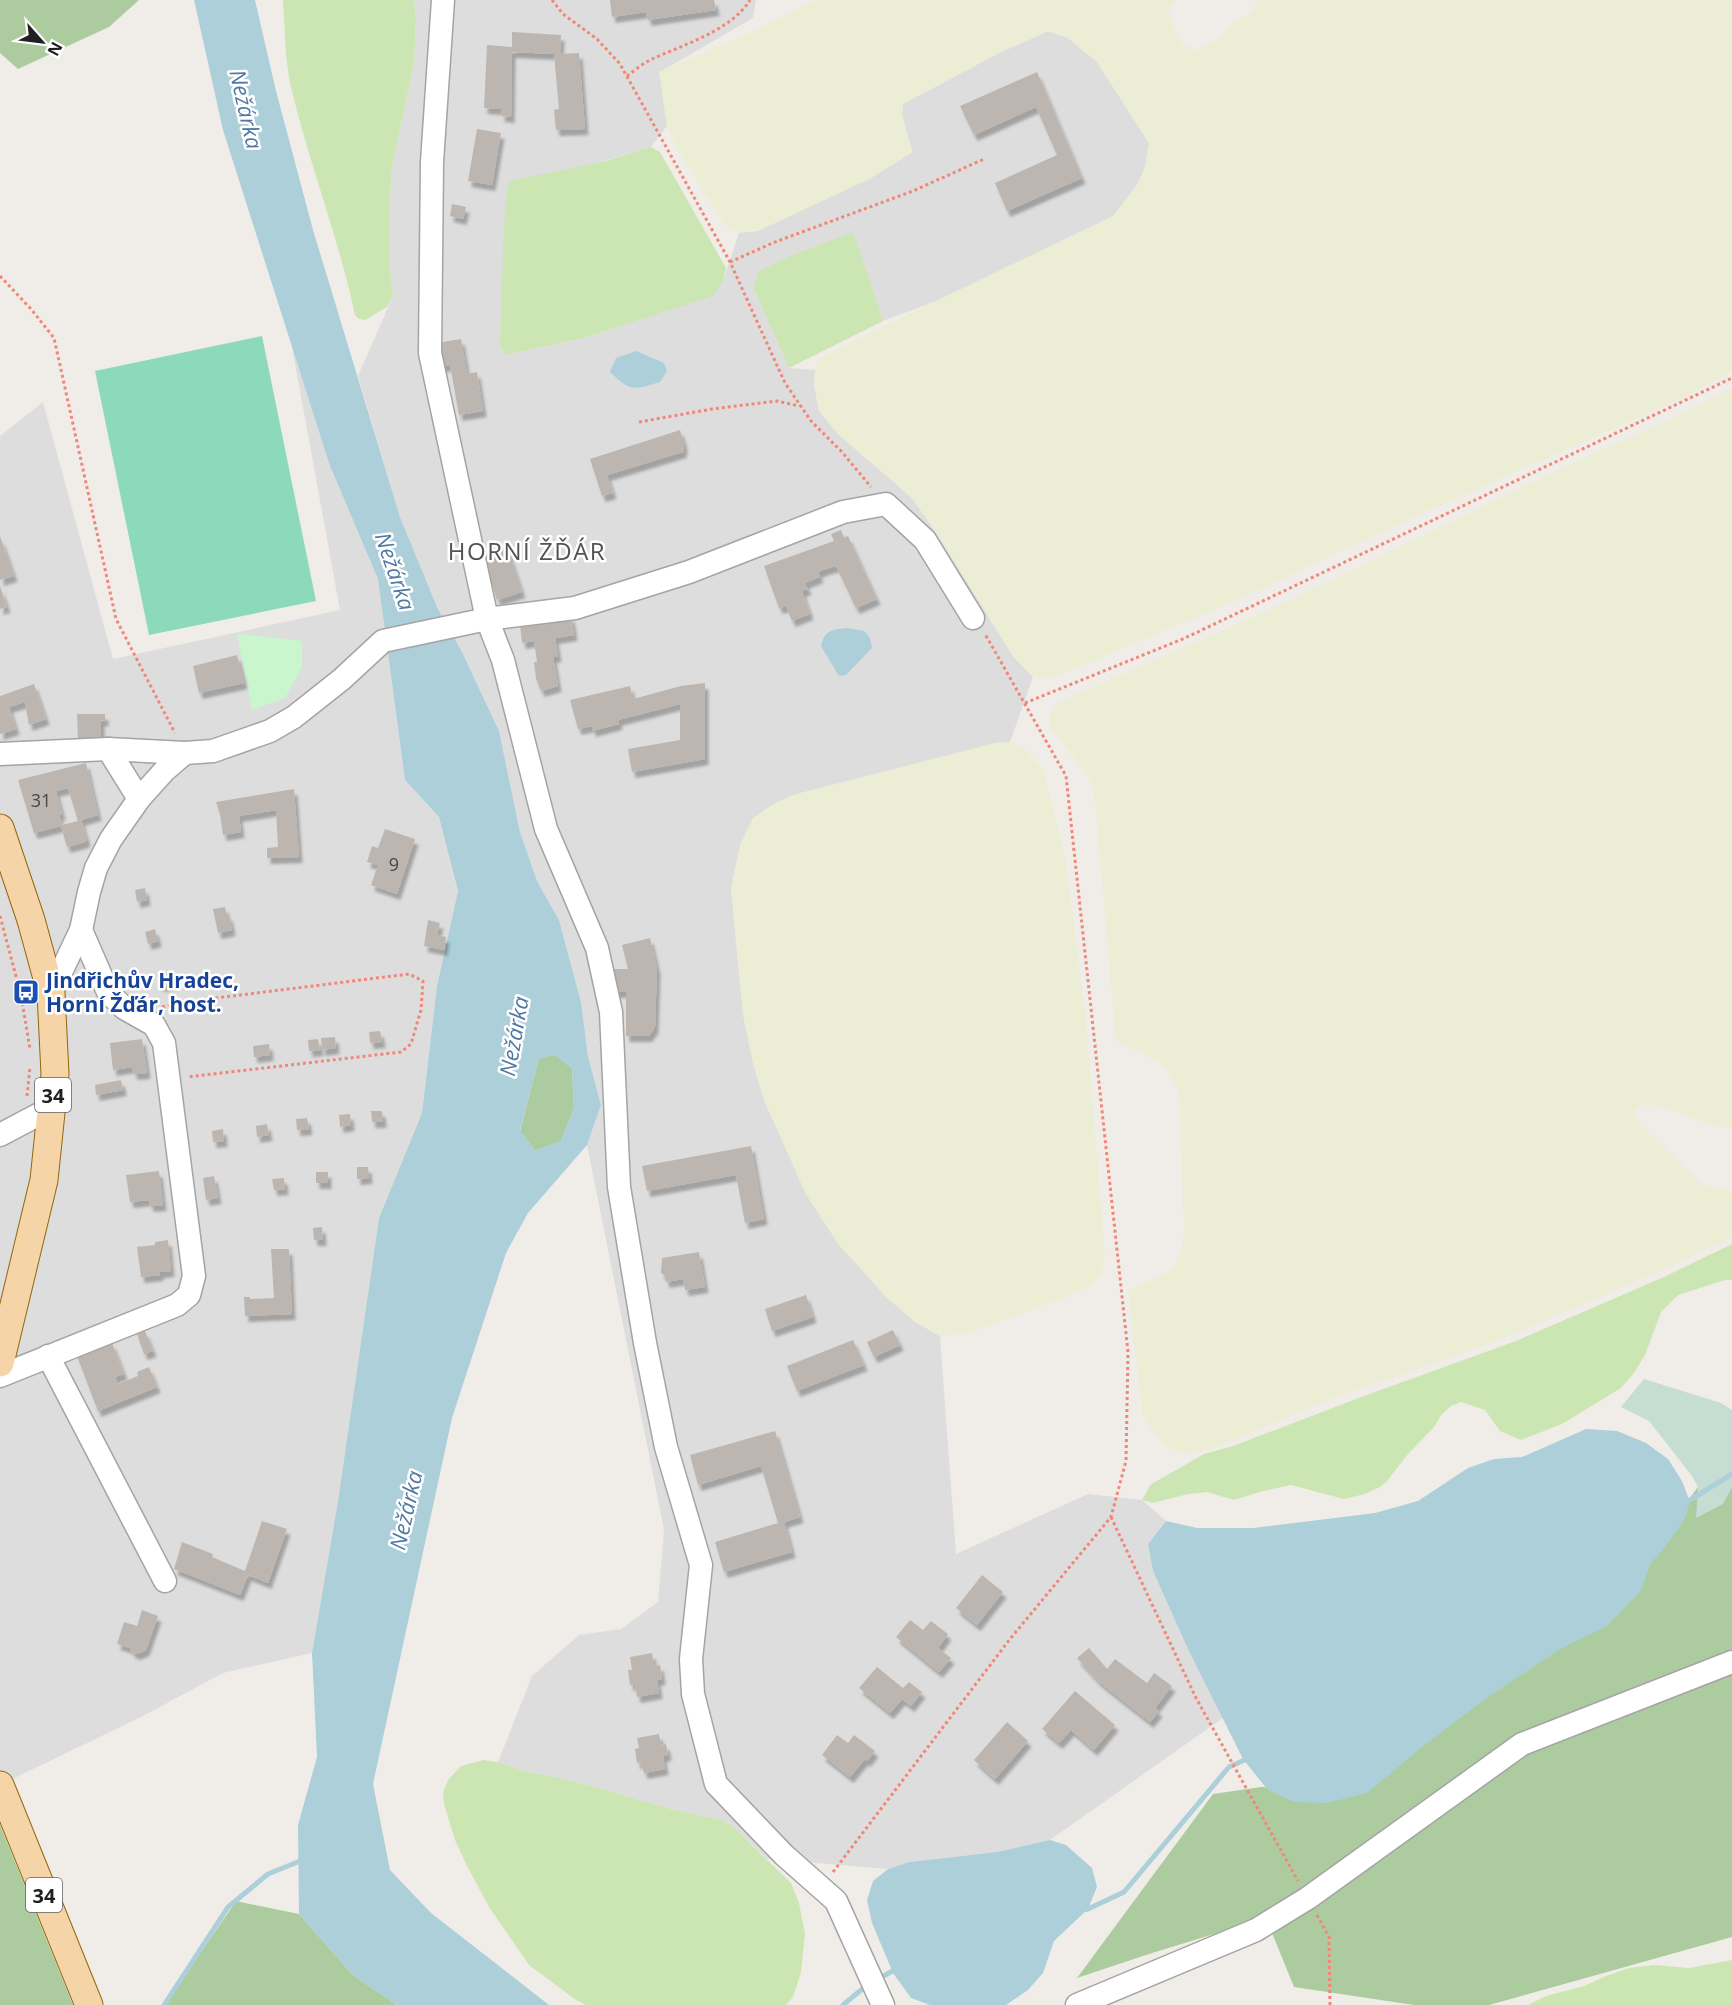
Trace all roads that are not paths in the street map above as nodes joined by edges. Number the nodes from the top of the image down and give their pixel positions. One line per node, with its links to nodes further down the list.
1 (443, 0): 3 (street)
2 (973, 618): 3 (street)
3 (487, 619): 5 (street); 20 (street)
4 (108, 750): 5 (street); 6 (street); 7 (street)
5 (185, 753): 7 (street)
6 (0, 754)
7 (139, 799): 9 (street)
8 (0, 828): 10 (main road, 34)
9 (81, 930): 10 (street); 13 (street)
10 (51, 993): 11 (main road, 34)
11 (39, 1105): 12 (street); 14 (main road, 34)
12 (0, 1135)
13 (48, 1356): 15 (street); 16 (street)
14 (0, 1363)
15 (0, 1376)
16 (165, 1581)
17 (1732, 1662): 21 (street)
18 (0, 1785): 19 (main road, 34)
19 (89, 2005)
20 (883, 2005)
21 (1077, 2005)

